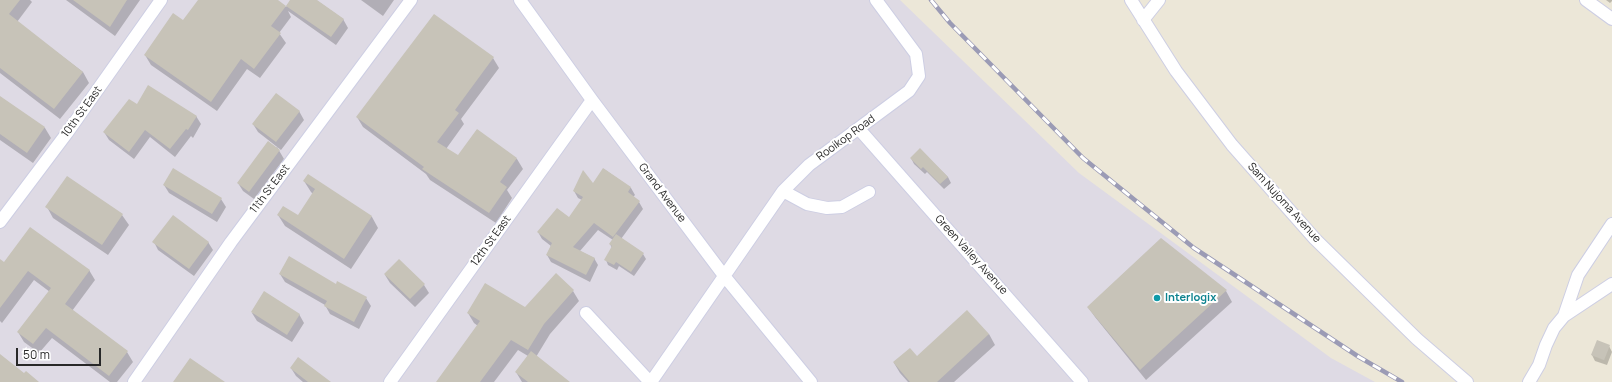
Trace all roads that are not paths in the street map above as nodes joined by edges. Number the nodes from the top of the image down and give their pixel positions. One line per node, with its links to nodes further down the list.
1 (162, 0): 14 (street, 10th St East)
2 (411, 0): 20 (street, 11th St East)
3 (520, 0): 10 (street, Grand Avenue)
4 (876, 0): 11 (street, Rooikop Road)
5 (1131, 0): 9 (street, Sam Nujoma Avenue)
6 (1159, 0): 9 (street)
7 (1586, 0): 8 (street)
8 (1612, 19)
9 (1143, 20): 25 (street, Sam Nujoma Avenue)
10 (592, 100): 16 (street, Grand Avenue); 21 (street, 12th St East)
11 (859, 129): 12 (street, Rooikop Road); 24 (street, Green Valley Avenue)
12 (783, 191): 13 (street); 16 (street, Rooikop Road)
13 (869, 192)
14 (0, 222)
15 (1612, 224): 19 (street)
16 (725, 277): 22 (street, Rooikop Road); 23 (street, Grand Avenue)
17 (1612, 284): 19 (street)
18 (586, 313): 22 (street)
19 (1564, 316): 26 (street)
20 (134, 382)
21 (390, 382)
22 (651, 382)
23 (811, 382)
24 (1082, 382)
25 (1467, 382)
26 (1529, 382)

